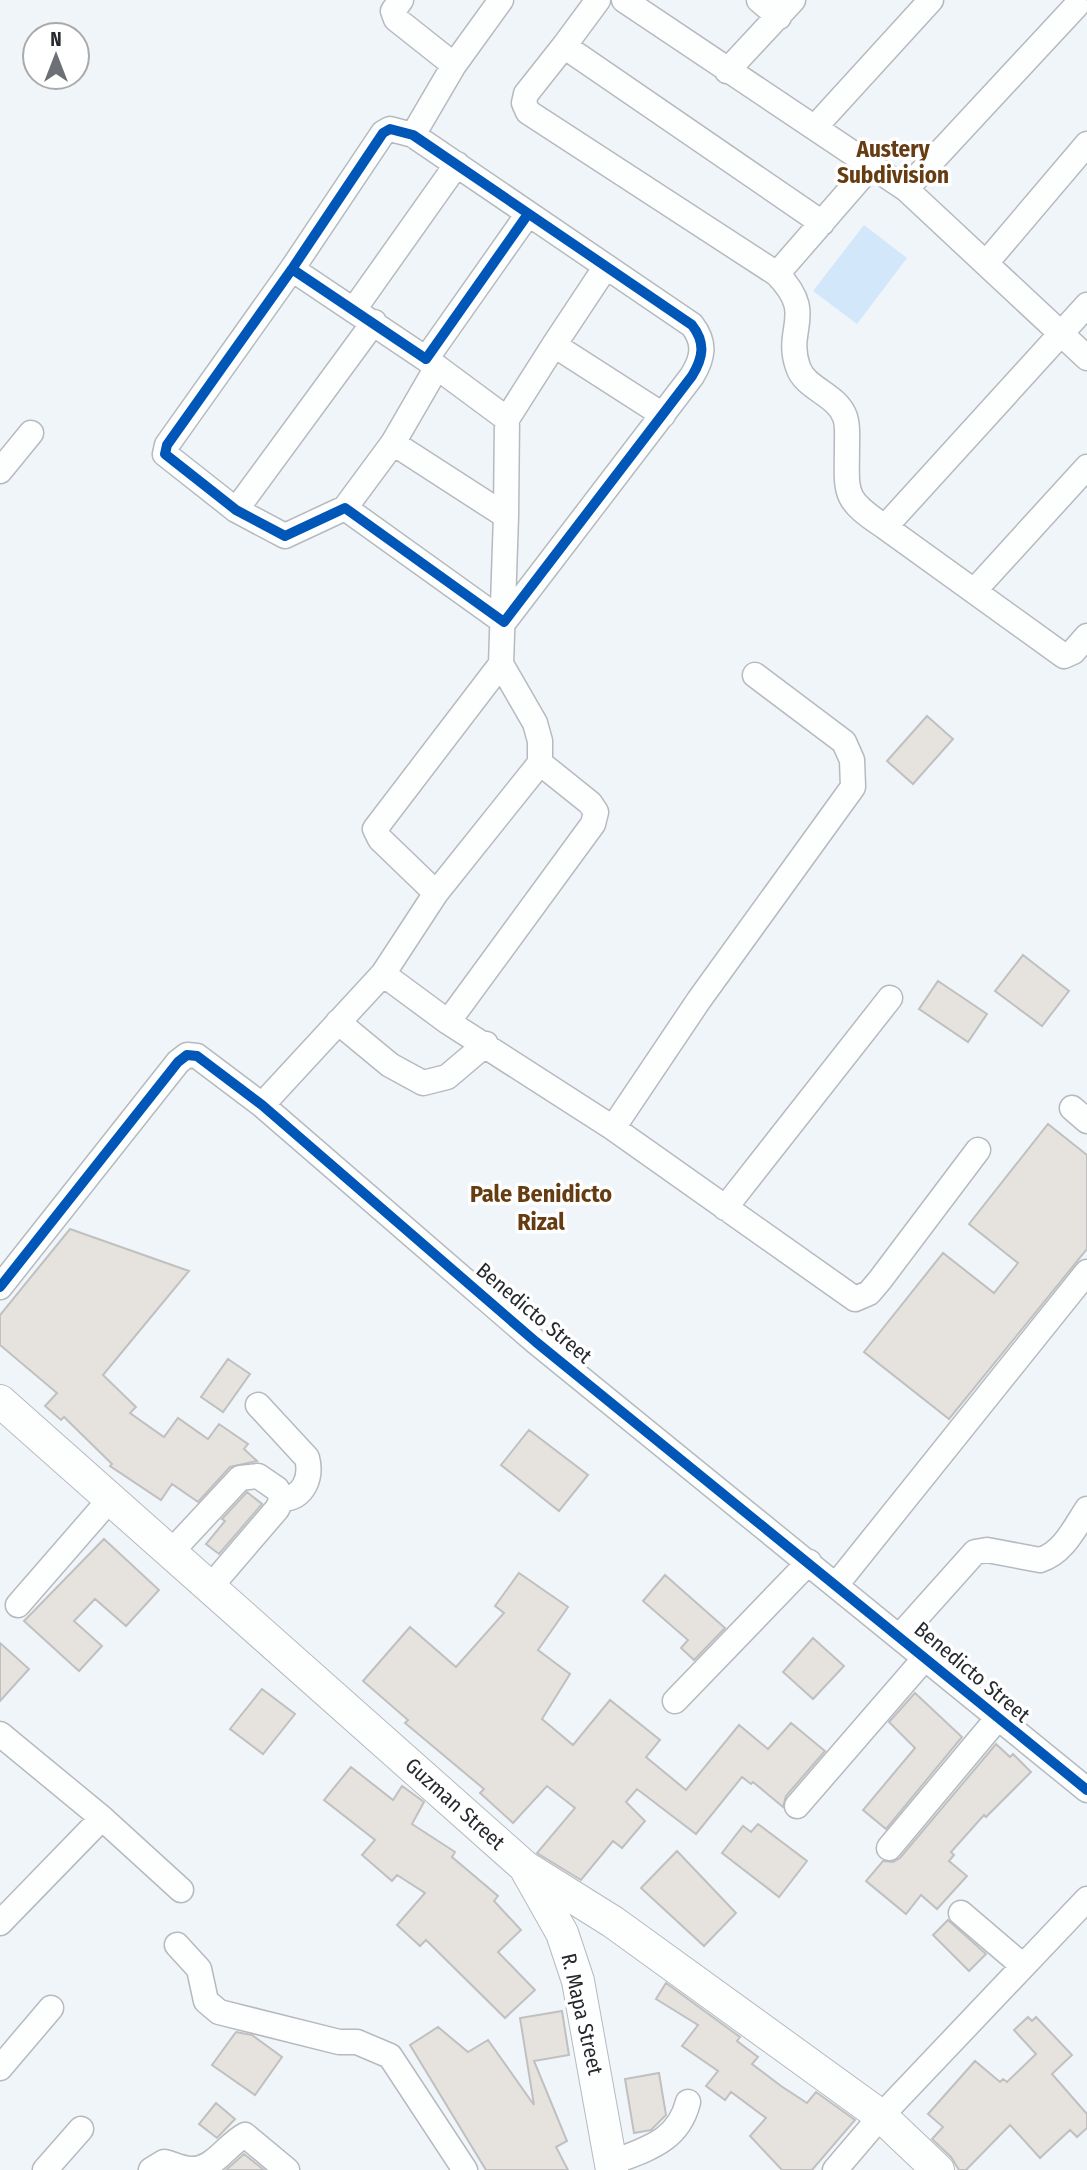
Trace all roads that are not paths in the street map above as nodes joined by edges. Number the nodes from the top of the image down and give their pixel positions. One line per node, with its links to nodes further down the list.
1 (401, 0): 10 (street)
2 (501, 0): 10 (street)
3 (598, 0): 9 (street)
4 (624, 0): 11 (street)
5 (759, 0): 8 (street)
6 (931, 0): 12 (street)
7 (1078, 7): 17 (street)
8 (786, 8): 11 (street)
9 (564, 46): 19 (street); 23 (street)
10 (454, 65): 13 (street)
11 (727, 71): 12 (street)
12 (816, 127): 16 (street)
13 (413, 135): 15 (street); 22 (street)
14 (1087, 144): 20 (street)
15 (457, 164): 18 (street); 25 (street)
16 (870, 167): 17 (street); 19 (street)
17 (906, 190): 20 (street)
18 (528, 214): 21 (street); 29 (street)
19 (822, 223): 23 (street)
20 (986, 263): 26 (street)
21 (605, 268): 27 (street); 30 (street)
22 (292, 269): 25 (street); 37 (street)
23 (777, 274): 39 (street)
24 (1087, 305): 26 (street)
25 (365, 315): 29 (street); 37 (street)
26 (1060, 334): 28 (street); 39 (street)
27 (554, 345): 30 (street); 31 (street)
28 (1087, 358)
29 (432, 363): 31 (street); 33 (street)
30 (663, 415): 41 (street)
31 (507, 419): 38 (street)
32 (31, 433): 35 (street)
33 (394, 443): 36 (street); 38 (street)
34 (1087, 467): 40 (street)
35 (0, 471)
36 (345, 508): 37 (street); 41 (street)
37 (236, 510)
38 (506, 516): 41 (street)
39 (885, 527): 40 (street)
40 (974, 591): 42 (street)
41 (504, 622): 43 (street)
42 (1087, 636)
43 (501, 664): 45 (street); 46 (street)
44 (755, 675): 53 (street)
45 (540, 763): 46 (street); 50 (street)
46 (436, 893): 47 (street)
47 (383, 974): 49 (street); 50 (street)
48 (890, 998): 55 (street)
49 (338, 1022): 51 (street); 52 (street)
50 (448, 1023): 51 (street)
51 (486, 1044): 53 (street)
52 (262, 1105): 57 (street, Benedicto Street); 66 (street, Benedicto Street)
53 (612, 1128): 55 (street)
54 (978, 1150): 55 (street)
55 (725, 1208)
56 (1087, 1272): 59 (street)
57 (0, 1287)
58 (1087, 1296): 59 (street)
59 (1057, 1320): 68 (street)
60 (0, 1401): 62 (main road, Guzman Street)
61 (258, 1405): 63 (street)
62 (111, 1498): 65 (main road, Guzman Street); 69 (street)
63 (282, 1499): 65 (street); 67 (street)
64 (1087, 1509): 70 (street)
65 (172, 1551): 67 (main road, Guzman Street)
66 (809, 1562): 68 (street, Benedicto Street); 72 (street)
67 (211, 1586): 79 (main road, Guzman Street)
68 (842, 1590): 70 (street, Benedicto Street)
69 (18, 1605)
70 (899, 1637): 71 (street, Benedicto Street)
71 (925, 1658): 73 (street, Benedicto Street); 76 (street)
72 (675, 1701)
73 (997, 1719): 75 (street, Benedicto Street); 78 (street)
74 (0, 1734): 77 (street)
75 (1087, 1790)
76 (797, 1806)
77 (102, 1818): 80 (street); 83 (street)
78 (890, 1847)
79 (525, 1867): 89 (main road, Guzman Street); 91 (main road, R. Mapa Street)
80 (181, 1890)
81 (1087, 1899): 85 (street)
82 (961, 1913): 85 (street)
83 (0, 1923)
84 (177, 1945): 95 (street)
85 (1023, 1966): 89 (street)
86 (51, 2008): 87 (street)
87 (0, 2068)
88 (688, 2102): 91 (street)
89 (881, 2116): 96 (street); 97 (main road, Guzman Street)
90 (81, 2129): 92 (street)
91 (611, 2166)
92 (45, 2170)
93 (151, 2170): 94 (street)
94 (288, 2170)
95 (465, 2170)
96 (835, 2170)
97 (938, 2170)

